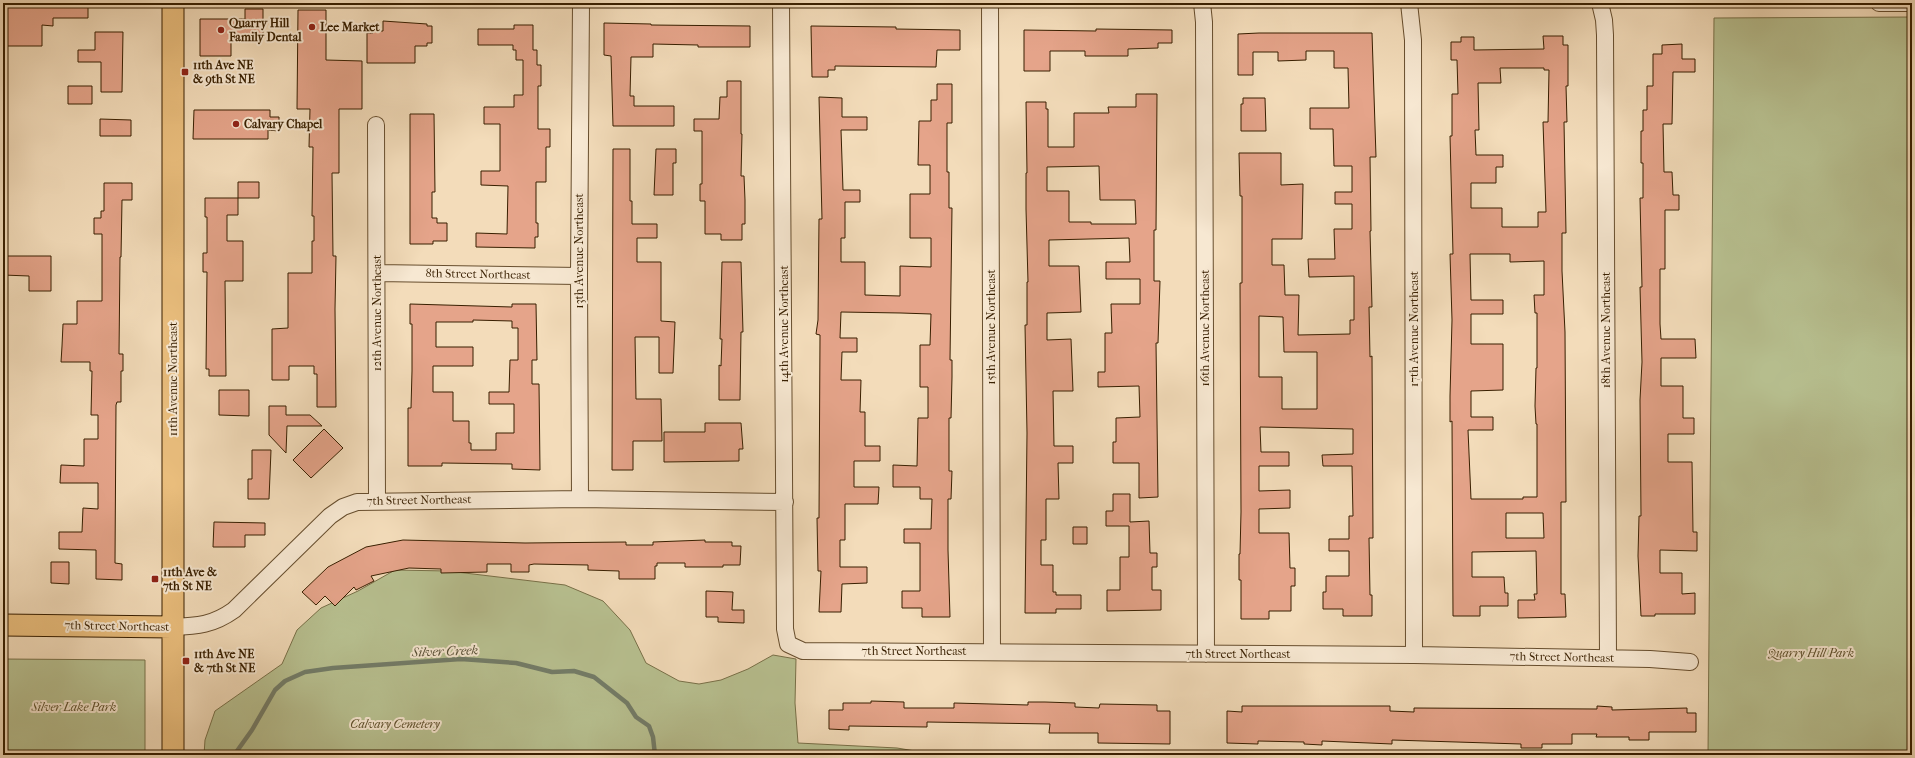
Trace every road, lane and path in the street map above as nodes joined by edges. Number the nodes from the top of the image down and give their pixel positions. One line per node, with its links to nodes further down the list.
1 (173, 3): 17 (main road, 11th Avenue Northeast)
2 (581, 3): 12 (street, 13th Avenue Northeast)
3 (781, 3): 15 (street, 14th Avenue Northeast)
4 (990, 3): 19 (street, 15th Avenue Northeast)
5 (1202, 3): 20 (street, 16th Avenue Northeast)
6 (1409, 3): 21 (street, 17th Avenue Northeast)
7 (1600, 3): 22 (street, 18th Avenue Northeast)
8 (1879, 3): 9 (street)
9 (1912, 3)
10 (376, 125): 11 (street, 12th Avenue Northeast)
11 (377, 273): 12 (street, 8th Street Northeast); 14 (street, 12th Avenue Northeast)
12 (579, 276): 13 (street, 13th Avenue Northeast)
13 (580, 499): 14 (street, 7th Street Northeast); 15 (street, 7th Street Northeast)
14 (377, 500): 17 (street, 7th Street Northeast)
15 (785, 502): 18 (street, 14th Avenue Northeast)
16 (3, 625): 17 (main road, 7th Street Northeast)
17 (172, 627): 24 (main road, 11th Avenue Northeast)
18 (788, 644): 19 (street, 7th Street Northeast)
19 (992, 652): 20 (street, 7th Street Northeast)
20 (1206, 654): 21 (street, 7th Street Northeast)
21 (1414, 655): 22 (street, 7th Street Northeast)
22 (1608, 658): 23 (street, 7th Street Northeast)
23 (1690, 662)
24 (173, 749)

